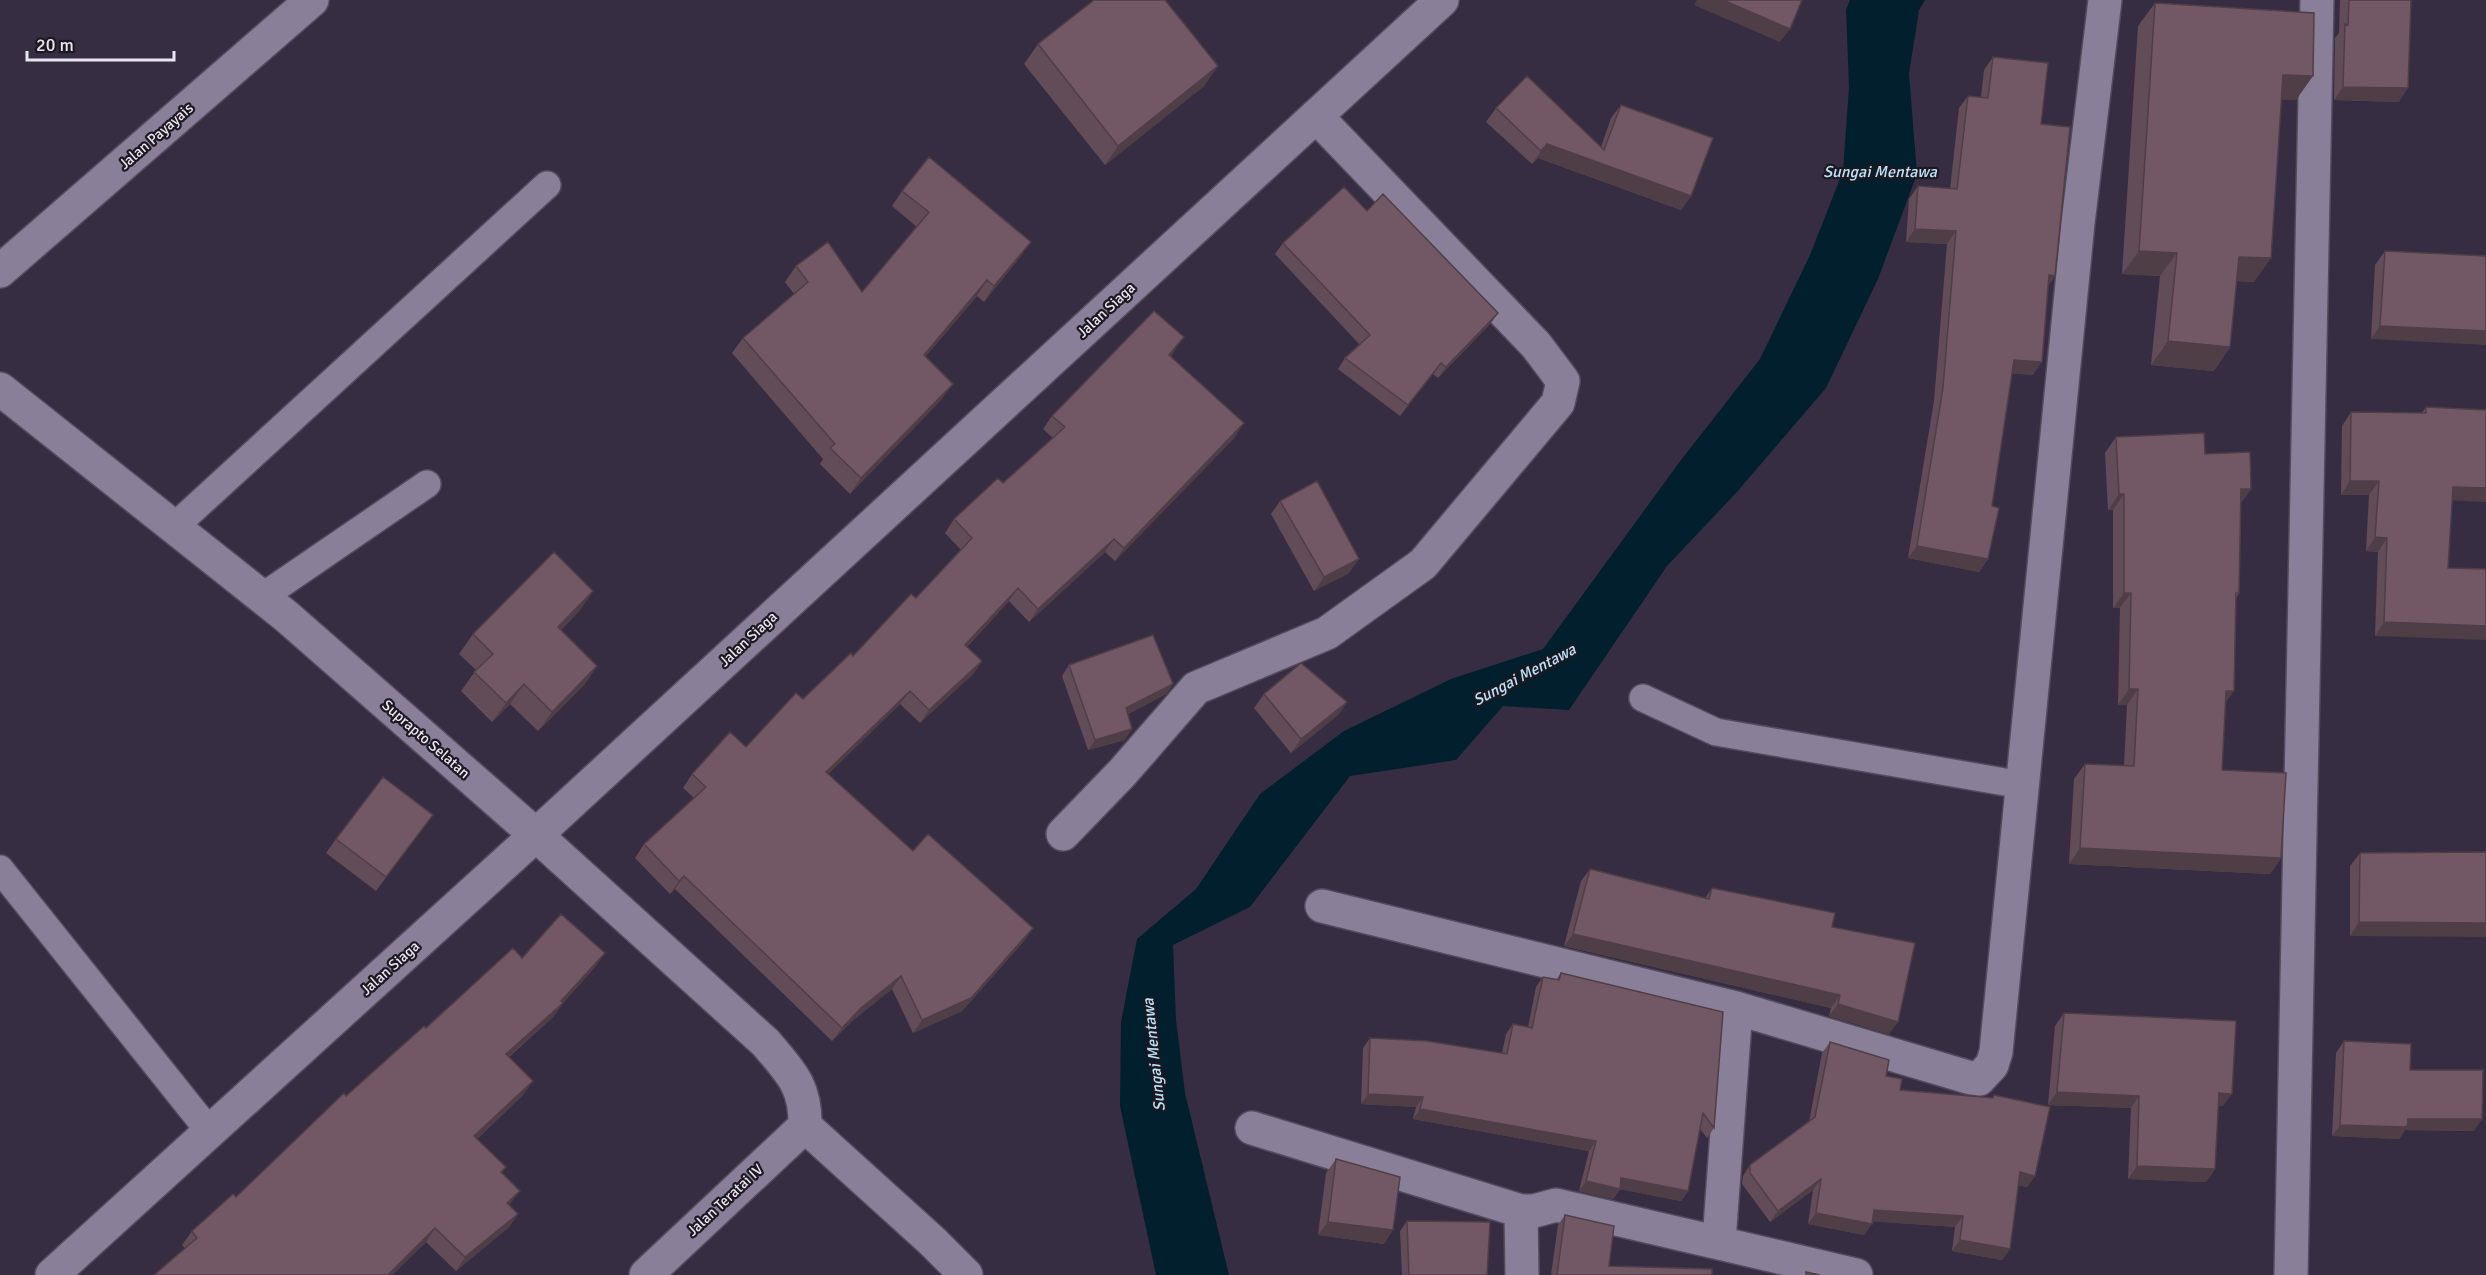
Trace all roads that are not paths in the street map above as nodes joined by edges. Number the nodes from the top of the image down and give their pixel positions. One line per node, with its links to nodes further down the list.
1 (312, 0): 7 (street, Jalan Payayais)
2 (1442, 0): 5 (street, Jalan Siaga)
3 (2105, 0): 13 (street)
4 (2317, 0): 30 (street)
5 (1316, 116): 14 (street); 15 (street, Jalan Siaga)
6 (547, 185): 10 (lane)
7 (0, 272)
8 (0, 389): 10 (street, Suprapto Selatan)
9 (427, 484): 11 (lane)
10 (174, 527): 11 (street, Suprapto Selatan)
11 (262, 597): 15 (street, Suprapto Selatan)
12 (1643, 698): 13 (lane)
13 (2022, 785): 18 (street)
14 (1063, 834)
15 (536, 835): 19 (street, Suprapto Selatan); 21 (street, Jalan Siaga)
16 (0, 869): 21 (lane)
17 (1322, 906): 18 (street)
18 (1736, 1008): 23 (street)
19 (805, 1126): 26 (street, Jalan Teratai IV); 27 (street)
20 (1252, 1128): 22 (street)
21 (210, 1132): 25 (street, Jalan Siaga)
22 (1521, 1211): 23 (street); 28 (street)
23 (1719, 1241): 24 (street)
24 (1756, 1262): 29 (street)
25 (52, 1275)
26 (646, 1275)
27 (966, 1275)
28 (1522, 1275)
29 (1856, 1275)
30 (2291, 1275)

